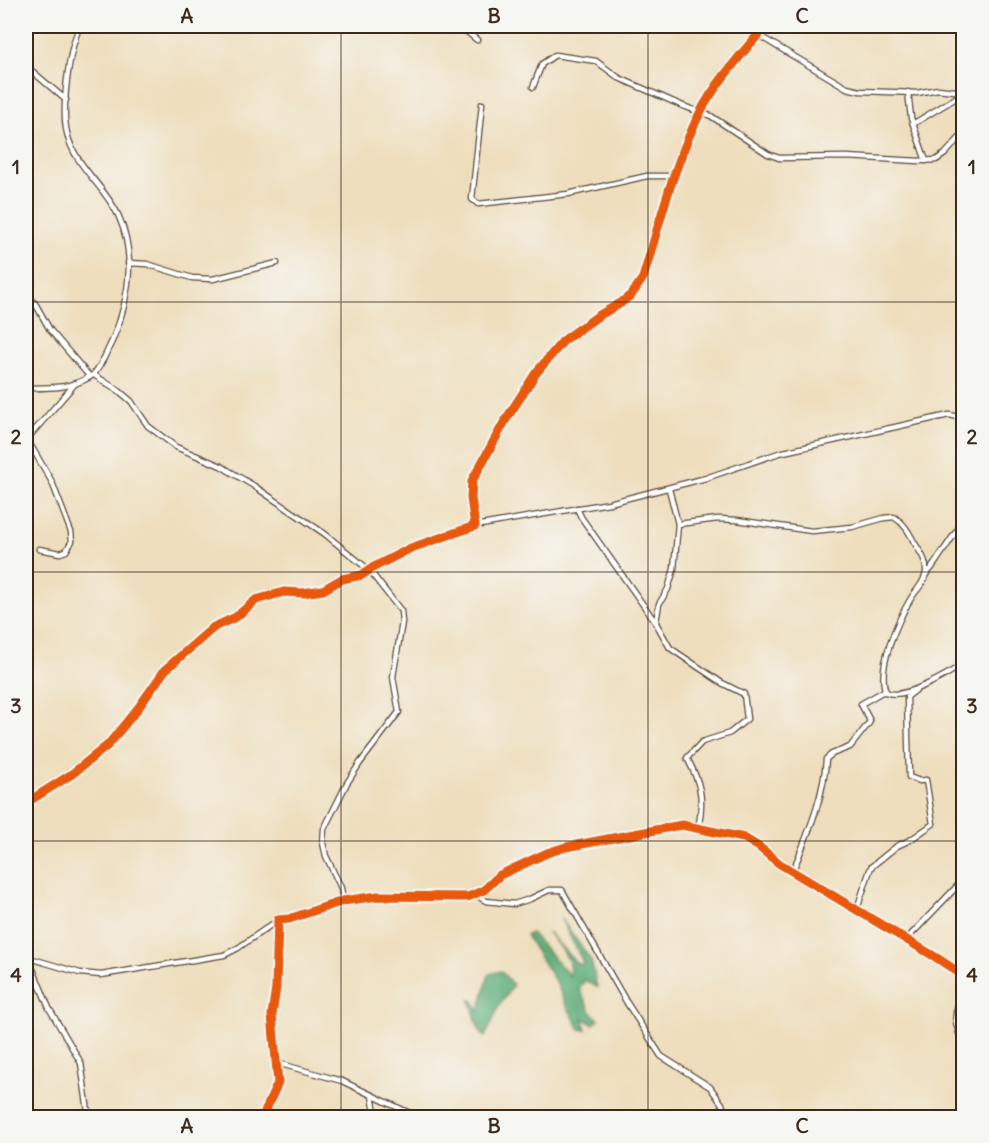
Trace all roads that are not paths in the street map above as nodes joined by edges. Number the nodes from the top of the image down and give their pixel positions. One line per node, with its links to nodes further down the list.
1 (80, 26): 10 (street)
2 (460, 26): 5 (street)
3 (766, 26): 4 (street)
4 (758, 35): 8 (street); 12 (street)
5 (477, 40)
6 (26, 66): 10 (street)
7 (533, 87): 12 (street)
8 (908, 93): 9 (street); 13 (street)
9 (963, 93): 13 (street)
10 (66, 100): 17 (street)
11 (482, 104): 16 (street)
12 (700, 112): 15 (street); 16 (street)
13 (914, 124): 15 (street)
14 (963, 133): 15 (street)
15 (926, 161)
16 (674, 176): 28 (street)
17 (128, 263): 18 (street); 20 (street)
18 (277, 263)
19 (26, 293): 20 (street)
20 (92, 376): 21 (street); 30 (street)
21 (74, 385): 22 (street); 29 (street)
22 (26, 388)
23 (963, 418): 24 (street)
24 (669, 489): 25 (street); 27 (street)
25 (577, 508): 28 (street); 32 (street)
26 (963, 520): 31 (street)
27 (678, 524): 31 (street); 32 (street)
28 (475, 526): 30 (street)
29 (39, 549)
30 (369, 570): 36 (street); 41 (street)
31 (926, 574): 35 (street)
32 (656, 623): 37 (street)
33 (963, 663): 34 (street)
34 (918, 688): 35 (street); 42 (street)
35 (886, 692): 38 (street)
36 (26, 803)
37 (692, 826): 38 (street); 40 (street)
38 (793, 871): 42 (street)
39 (963, 879): 44 (street)
40 (476, 895): 41 (street); 57 (street)
41 (344, 901): 43 (street)
42 (857, 909): 44 (street)
43 (278, 920): 45 (street); 49 (street)
44 (906, 940): 46 (street)
45 (27, 957): 53 (street)
46 (963, 976)
47 (963, 994): 48 (street)
48 (963, 1046)
49 (277, 1063): 52 (street); 54 (street)
50 (963, 1064): 51 (street)
51 (963, 1076)
52 (372, 1095): 55 (street); 56 (street)
53 (89, 1118)
54 (262, 1118)
55 (376, 1118)
56 (420, 1118)
57 (726, 1118)

